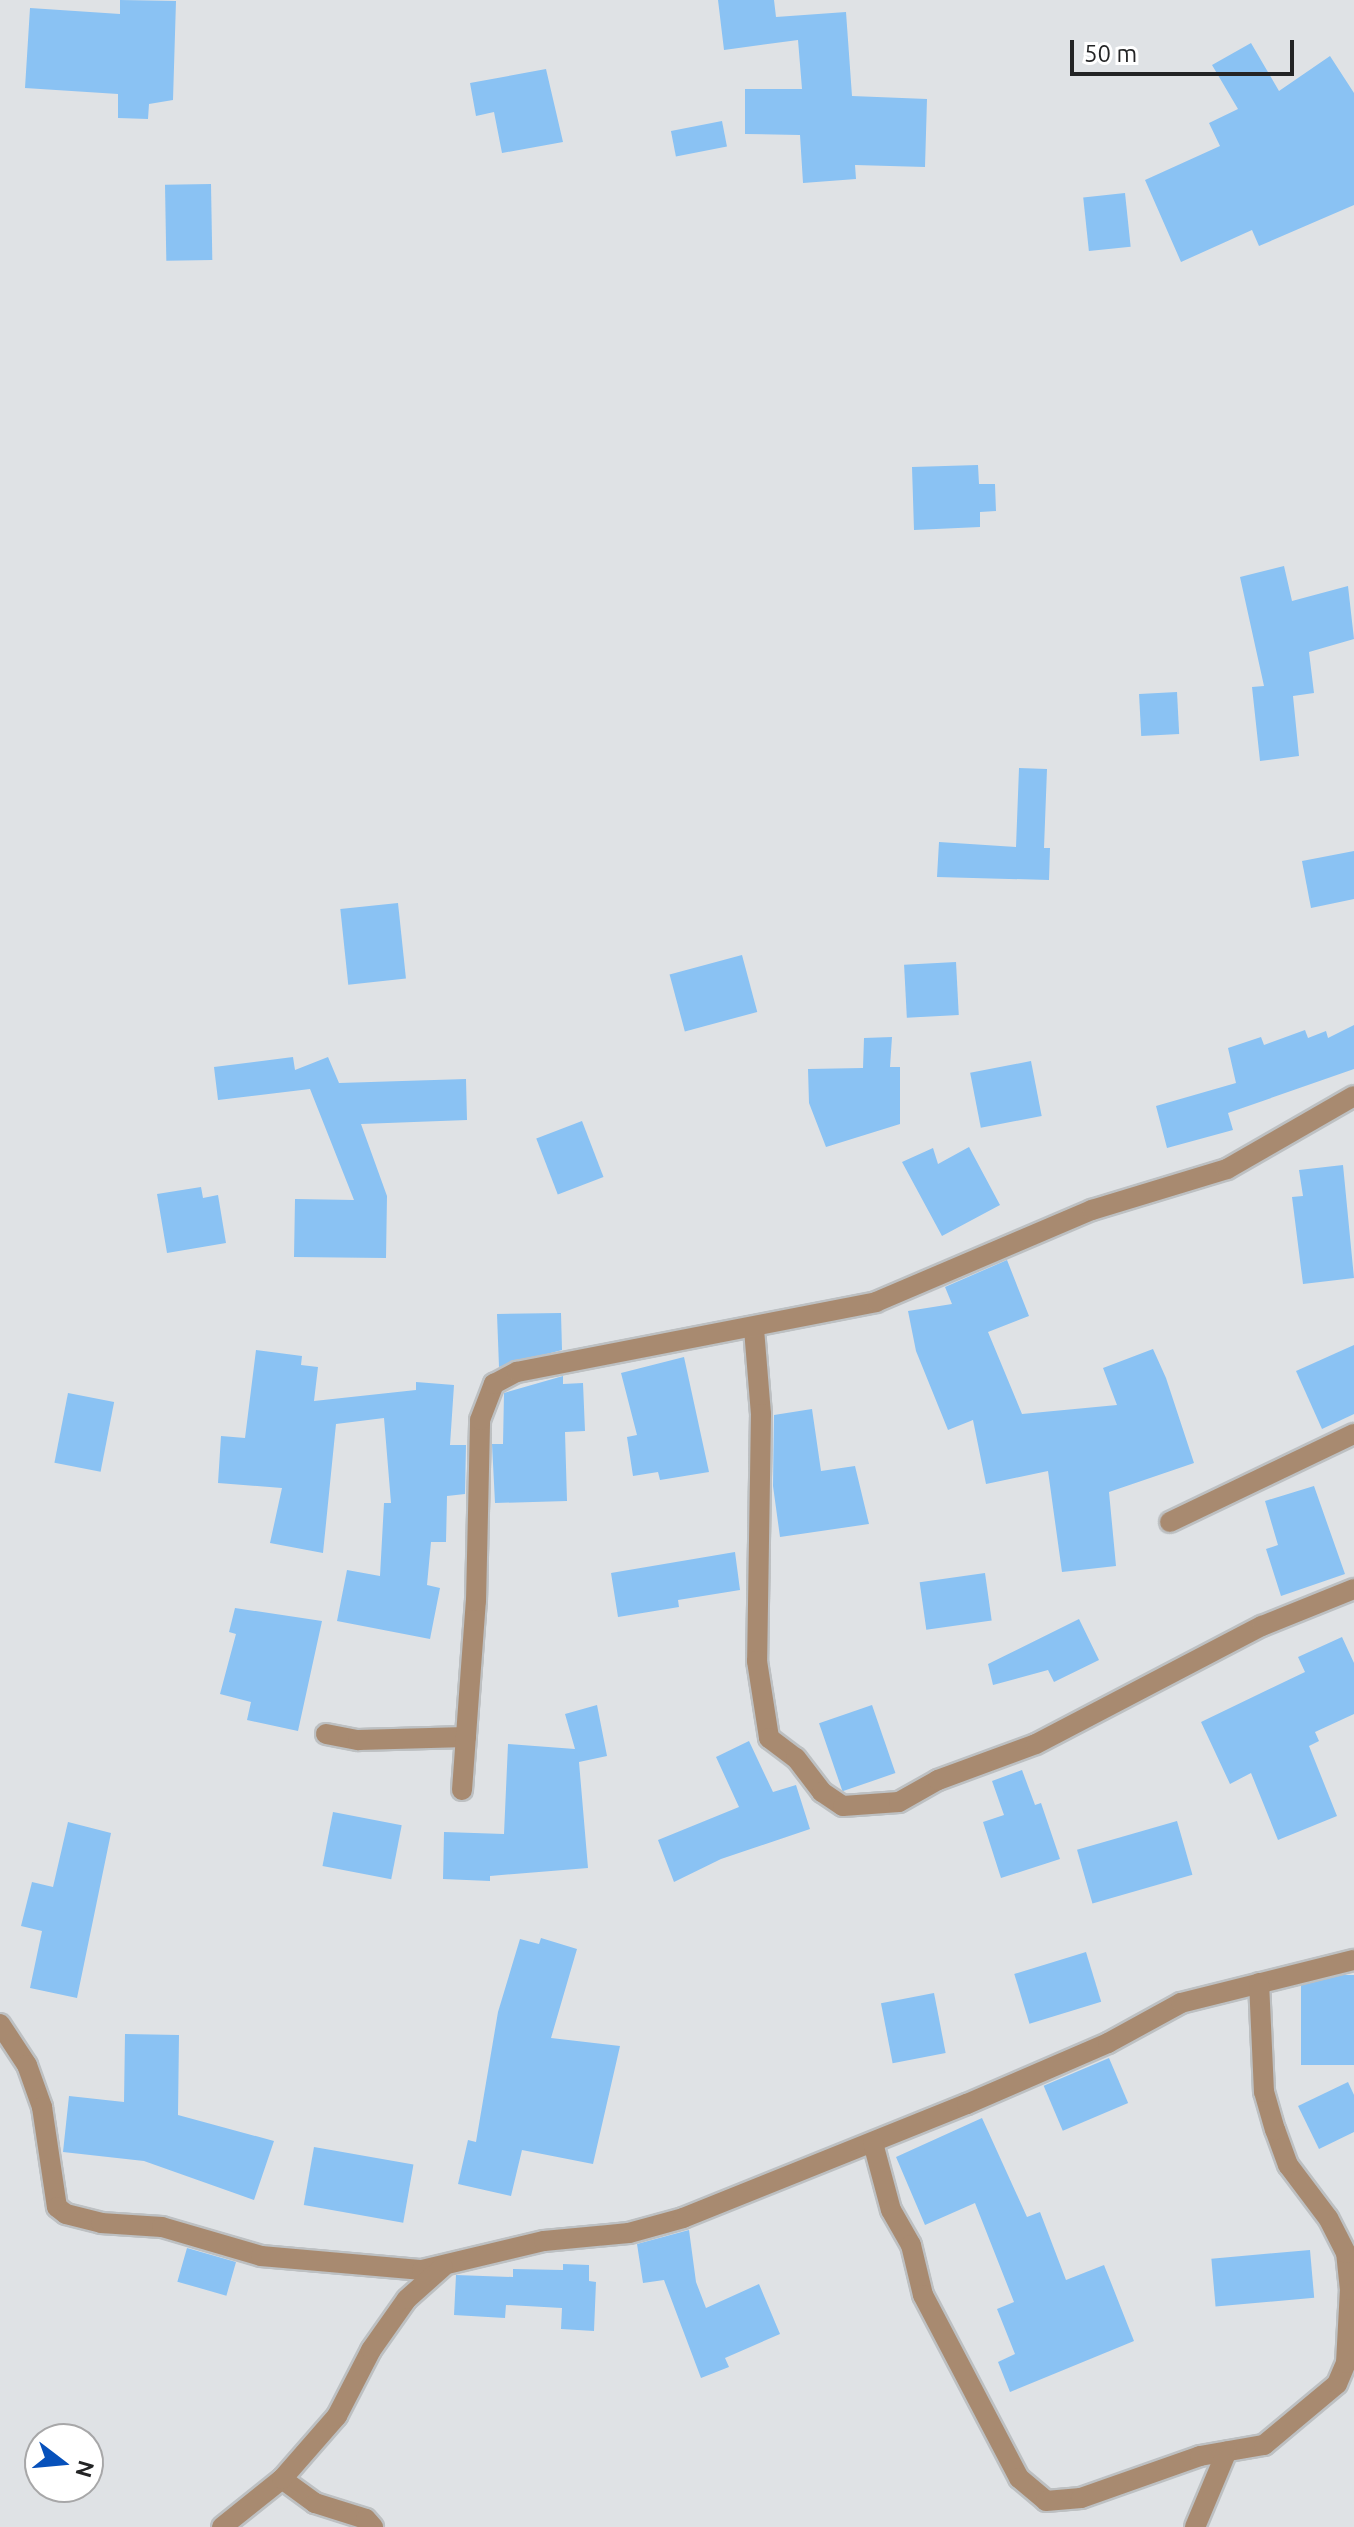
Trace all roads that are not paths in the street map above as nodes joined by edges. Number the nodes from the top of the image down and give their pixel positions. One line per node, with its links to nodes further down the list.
1 (1354, 1096): 2 (street)
2 (754, 1329): 5 (street); 7 (street)
3 (1354, 1434): 4 (street)
4 (1170, 1522)
5 (1354, 1589)
6 (326, 1734): 7 (street)
7 (466, 1737): 8 (street)
8 (462, 1790)
9 (1354, 1960): 10 (street)
10 (1259, 1983): 12 (street); 14 (street)
11 (0, 2024): 13 (street)
12 (873, 2143): 13 (street); 14 (street)
13 (443, 2267): 15 (street)
14 (1227, 2451): 18 (street)
15 (282, 2479): 16 (street); 17 (street)
16 (222, 2527)
17 (373, 2527)
18 (1195, 2527)

